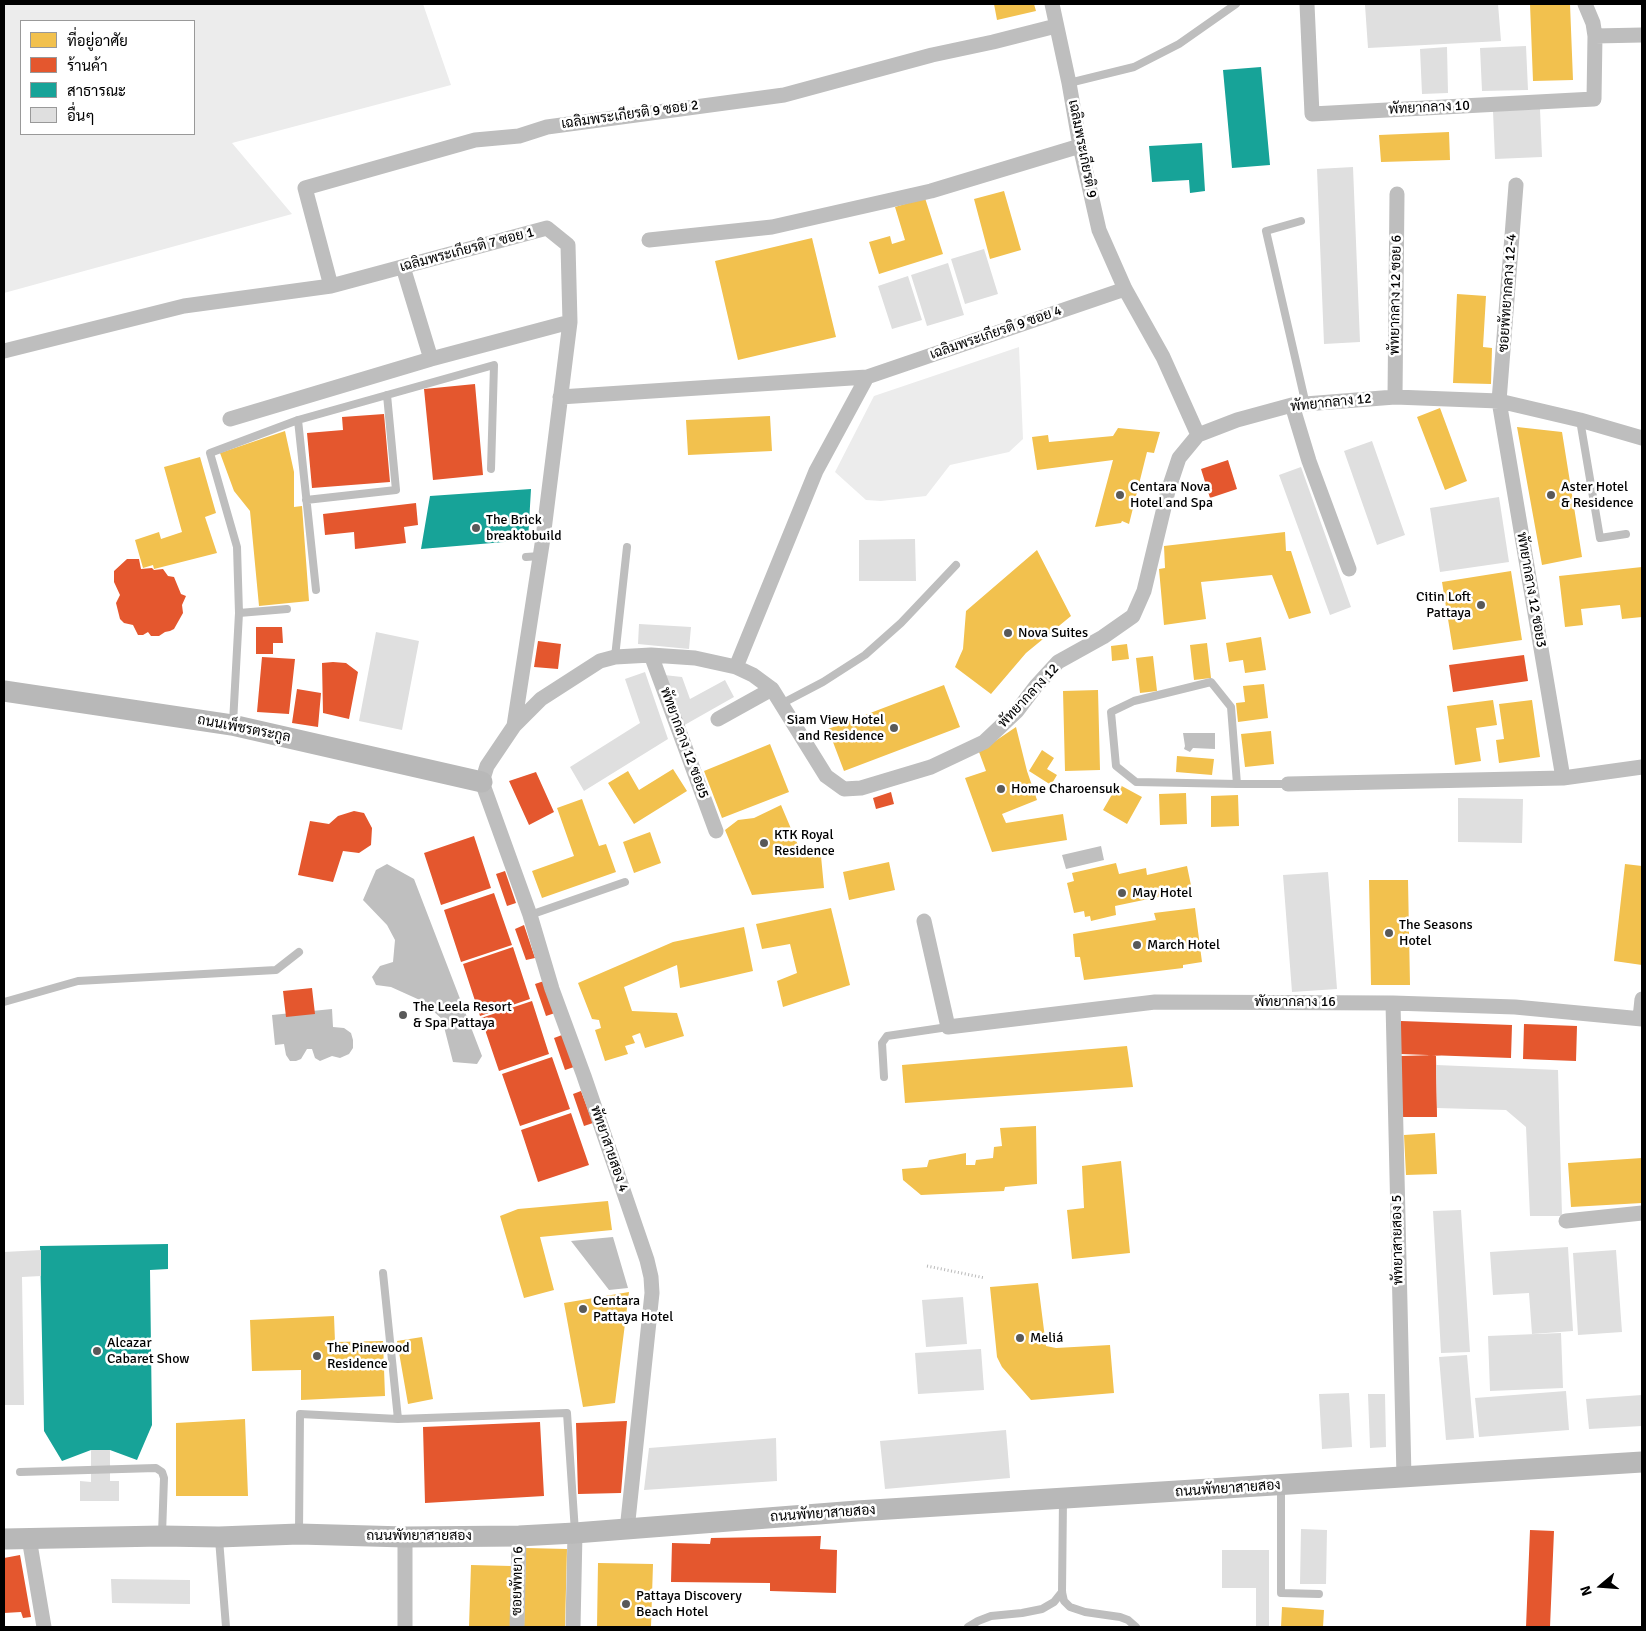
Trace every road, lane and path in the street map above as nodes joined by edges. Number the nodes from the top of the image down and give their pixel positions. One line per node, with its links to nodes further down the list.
1 (1052, 4): 5 (street, เฉลิมพระเกียรติ 9)
2 (1236, 4): 8 (lane)
3 (1307, 4): 6 (street, พัทยากลาง 10)
4 (1585, 4): 6 (street, พัทยากลาง 10)
5 (1056, 26): 8 (street, เฉลิมพระเกียรติ 9); 15 (street, เฉลิมพระเกียรติ 9 ซอย 2)
6 (1595, 36): 7 (street)
7 (1642, 36)
8 (1069, 83): 9 (street, เฉลิมพระเกียรติ 9)
9 (1080, 146): 13 (street); 16 (street, เฉลิมพระเกียรติ 9)
10 (1516, 185): 24 (street, ซอยพัทยากลาง 12-4)
11 (1397, 194): 23 (street, พัทยากลาง 12 ซอย 6)
12 (1301, 220): 25 (lane)
13 (649, 240)
14 (403, 268): 15 (street, เฉลิมพระเกียรติ 7 ซอย 1); 17 (street, เฉลิมพระเกียรติ 7 ซอย 1); 19 (street)
15 (331, 286): 18 (street, เฉลิมพระเกียรติ 7 ซอย 1)
16 (1125, 290): 20 (street, เฉลิมพระเกียรติ 9 ซอย 4); 29 (street, เฉลิมพระเกียรติ 9)
17 (570, 322): 19 (street); 22 (street, เฉลิมพระเกียรติ 7 ซอย 1)
18 (4, 351)
19 (432, 359): 26 (street)
20 (867, 377): 22 (street, เฉลิมพระเกียรติ 9 ซอย 4); 42 (street)
21 (387, 394): 27 (lane); 31 (lane); 32 (lane)
22 (560, 397): 48 (street, เฉลิมพระเกียรติ 7 ซอย 1)
23 (1395, 397): 24 (street, พัทยากลาง 12); 25 (street, พัทยากลาง 12)
24 (1499, 401): 28 (street, พัทยากลาง 12); 50 (street, พัทยากลาง 12 ซอย3)
25 (1299, 405): 29 (street, พัทยากลาง 12); 36 (street)
26 (230, 419)
27 (298, 420): 32 (lane); 39 (lane)
28 (1580, 420): 30 (street, พัทยากลาง 12); 33 (lane)
29 (1198, 436): 45 (street, พัทยากลาง 12)
30 (1642, 438)
31 (491, 469)
32 (306, 500): 37 (lane)
33 (1626, 534)
34 (627, 547): 41 (lane)
35 (956, 565): 45 (lane)
36 (1349, 569)
37 (316, 590)
38 (287, 609): 39 (lane)
39 (239, 613): 47 (lane)
40 (651, 655): 41 (street, พัทยากลาง 12); 42 (street, พัทยากลาง 12); 54 (street, พัทยากลาง 12 ซอย5)
41 (615, 657): 48 (street, พัทยากลาง 12)
42 (736, 666): 43 (street, พัทยากลาง 12)
43 (772, 689): 45 (street, พัทยากลาง 12); 46 (street)
44 (4, 691): 47 (main road, ถนนเพ็ชรตระกูล)
45 (780, 704)
46 (718, 719)
47 (232, 725): 51 (main road, ถนนเพ็ชรตระกูล)
48 (514, 726): 51 (street, พัทยากลาง 12)
49 (1642, 767): 50 (street)
50 (1563, 778): 53 (street)
51 (482, 782): 56 (street, พัทยาสายสอง 4)
52 (1237, 784): 52 (lane); 53 (lane)
53 (1288, 784)
54 (716, 831)
55 (625, 882): 56 (lane)
56 (530, 915): 76 (street, พัทยาสายสอง 4)
57 (924, 921): 63 (street)
58 (299, 952): 60 (lane)
59 (1642, 999): 62 (street)
60 (4, 1002)
61 (1393, 1003): 62 (street, พัทยากลาง 16); 63 (street, พัทยากลาง 16); 73 (street, พัทยาสายสอง 5)
62 (1641, 1019)
63 (948, 1028): 64 (lane)
64 (884, 1077)
65 (1642, 1213): 66 (street)
66 (1566, 1221)
67 (927, 1266): 69 (path)
68 (383, 1273): 70 (lane)
69 (985, 1278)
70 (398, 1419): 77 (lane); 78 (lane)
71 (1642, 1462): 73 (main road, ถนนพัทยาสายสอง)
72 (20, 1472): 79 (lane)
73 (1404, 1477): 74 (main road, ถนนพัทยาสายสอง)
74 (1281, 1485): 75 (main road, ถนนพัทยาสายสอง); 86 (lane)
75 (1063, 1499): 76 (main road, ถนนพัทยาสายสอง); 85 (lane)
76 (627, 1530): 77 (main road, ถนนพัทยาสายสอง)
77 (575, 1533): 80 (main road, ถนนพัทยาสายสอง); 91 (street)
78 (299, 1534): 81 (main road, ถนนพัทยาสายสอง); 82 (main road, ถนนพัทยาสายสอง)
79 (162, 1536): 81 (main road, ถนนพัทยาสายสอง); 83 (main road, ถนนพัทยาสายสอง)
80 (519, 1536): 82 (main road, ถนนพัทยาสายสอง); 90 (street, ซอยพัทยา 6)
81 (219, 1537): 88 (lane)
82 (405, 1537): 89 (street)
83 (29, 1538): 84 (main road, ถนนพัทยาสายสอง); 87 (street)
84 (4, 1539)
85 (1062, 1592): 92 (lane); 93 (lane)
86 (1319, 1594)
87 (44, 1627)
88 (226, 1627)
89 (405, 1627)
90 (517, 1627)
91 (573, 1627)
92 (968, 1627)
93 (1136, 1627)

